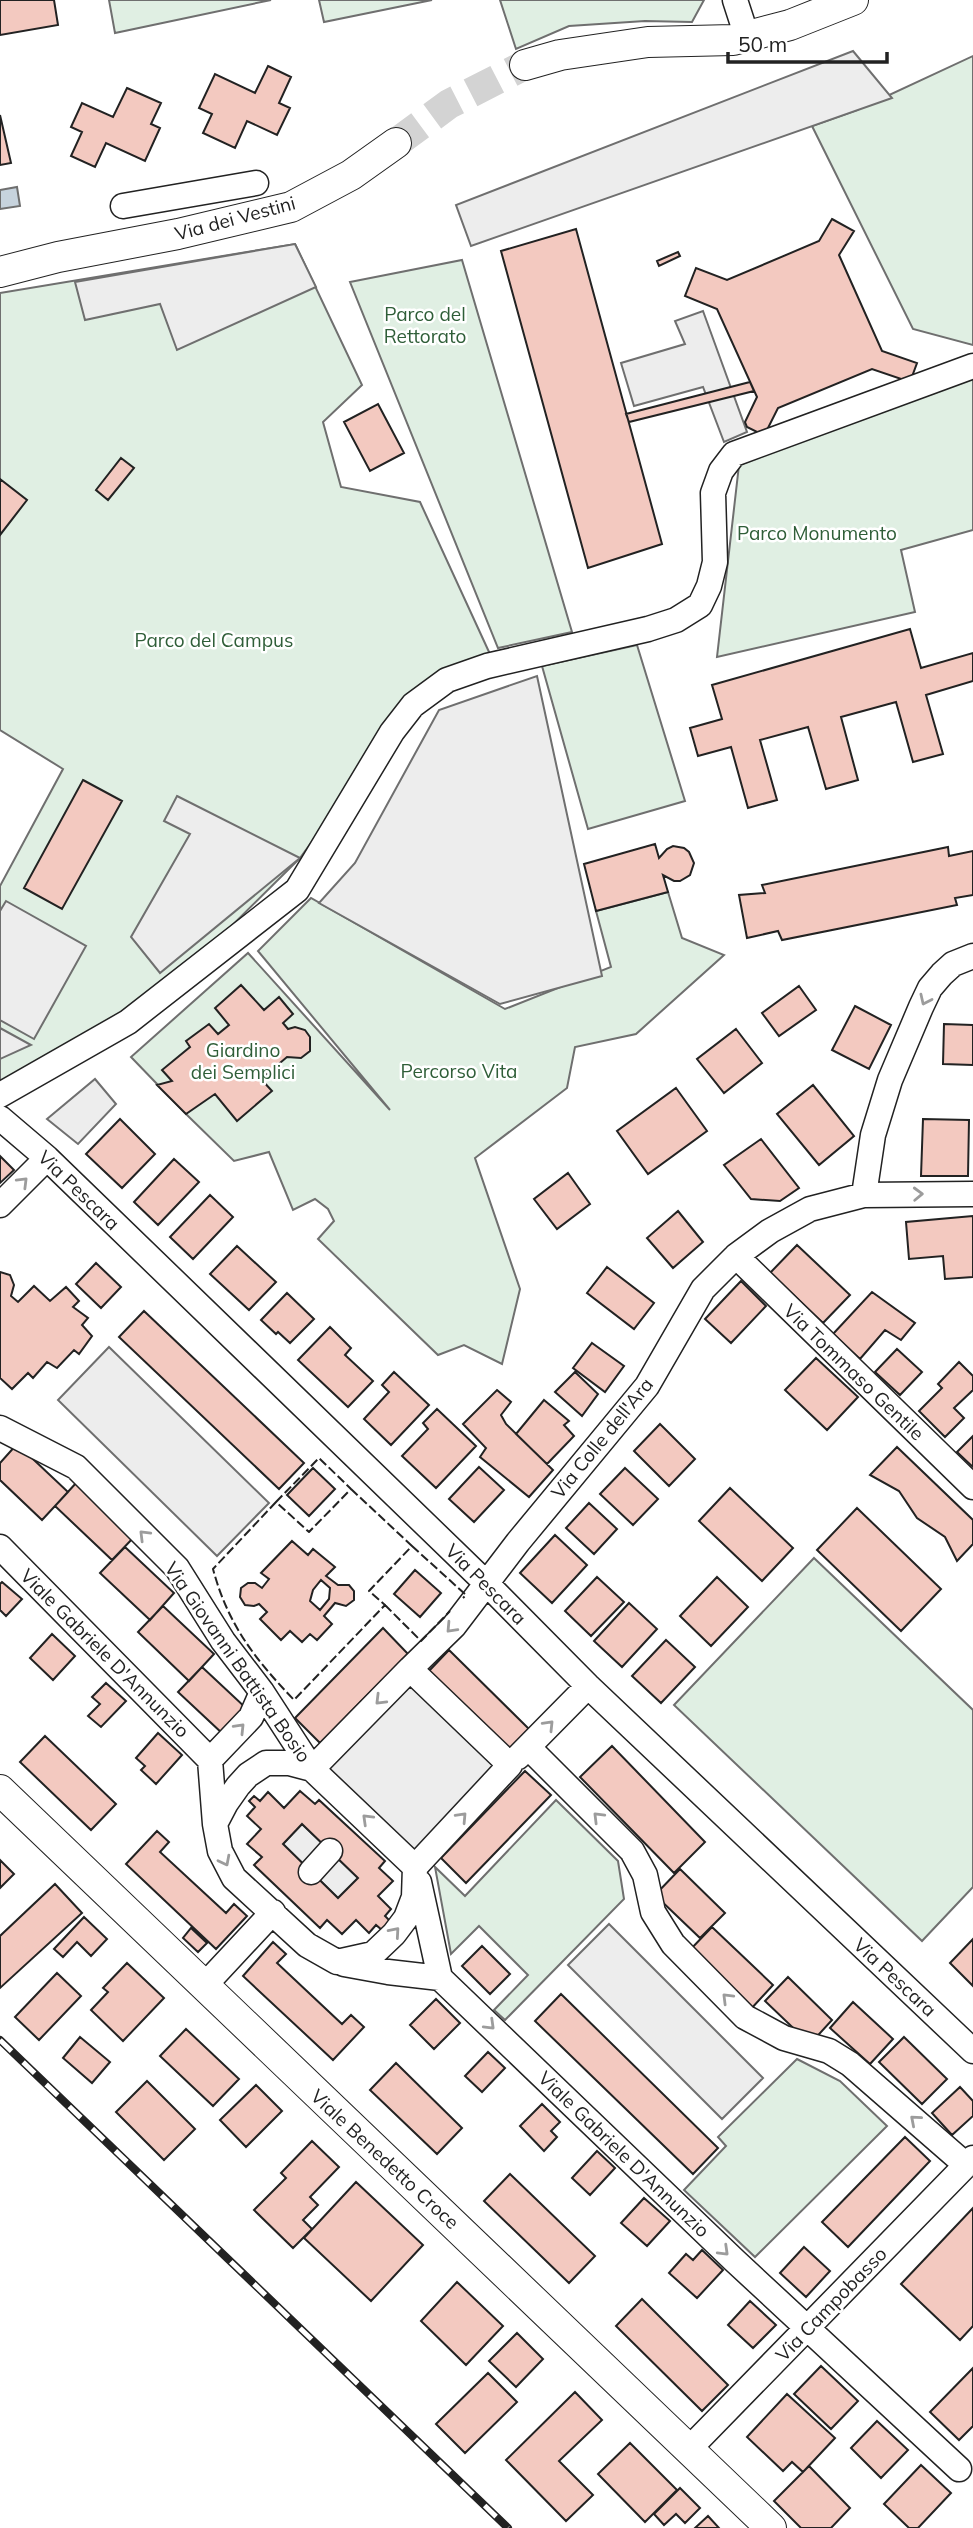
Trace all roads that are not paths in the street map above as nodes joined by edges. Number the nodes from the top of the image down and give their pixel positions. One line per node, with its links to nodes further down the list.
1 (736, 0): 3 (street)
2 (853, 0): 3 (main road)
3 (747, 37): 4 (main road)
4 (525, 65)
5 (396, 143): 9 (main road, Via dei Vestini)
6 (256, 183): 7 (street)
7 (192, 195): 8 (street); 9 (street)
8 (123, 206)
9 (199, 229): 10 (main road, Via dei Vestini)
10 (58, 257): 11 (main road, Via dei Vestini); 12 (main road, Via dei Vestini)
11 (0, 261)
12 (0, 272)
13 (973, 366): 15 (street)
14 (973, 956): 19 (street, one-way to 19)
15 (0, 1095)
16 (0, 1118): 17 (street, Via Pescara)
17 (47, 1158): 20 (street, one-way to 17); 25 (street, Via Pescara)
18 (973, 1194): 19 (street, Via Colle dell'Ara, one-way to 18)
19 (864, 1195): 21 (street, Via Colle dell'Ara)
20 (0, 1205)
21 (736, 1256): 23 (street, Via Tommaso Gentile); 25 (street, Via Colle dell'Ara)
22 (0, 1428): 28 (street, Via Giovanni Battista Bosio, one-way to 22)
23 (973, 1487)
24 (0, 1547): 30 (street, Viale Gabriele D'Annunzio)
25 (487, 1584): 26 (street, Via Colle dell'Ara, one-way to 26); 27 (street, Via Pescara)
26 (410, 1670): 32 (street); 33 (street, Via Colle dell'Ara, one-way to 33)
27 (588, 1686): 29 (street, one-way to 27); 43 (street, Via Pescara)
28 (262, 1692): 30 (street, one-way to 28); 33 (street, Via Giovanni Battista Bosio)
29 (528, 1747): 32 (street); 44 (street, one-way to 29)
30 (210, 1760): 31 (street); 35 (street)
31 (266, 1763): 33 (street); 35 (street)
32 (510, 1765): 37 (street, one-way to 32)
33 (312, 1769): 37 (street, one-way to 33)
34 (0, 1790): 42 (main road, Viale Benedetto Croce)
35 (215, 1824): 39 (street, one-way to 39)
36 (330, 1851): 38 (street)
37 (415, 1867): 40 (street, one-way to 37); 41 (street)
38 (311, 1872)
39 (273, 1912): 40 (street); 42 (street)
40 (337, 1962): 41 (street)
41 (440, 1978): 45 (street, Viale Gabriele D'Annunzio, one-way to 45)
42 (204, 1986): 46 (main road, Viale Benedetto Croce)
43 (973, 2051)
44 (970, 2161): 45 (street, Via Campobasso)
45 (809, 2328): 46 (street, Via Campobasso); 47 (street, Viale Gabriele D'Annunzio)
46 (689, 2449): 48 (main road, Viale Benedetto Croce)
47 (959, 2469)
48 (771, 2528)

